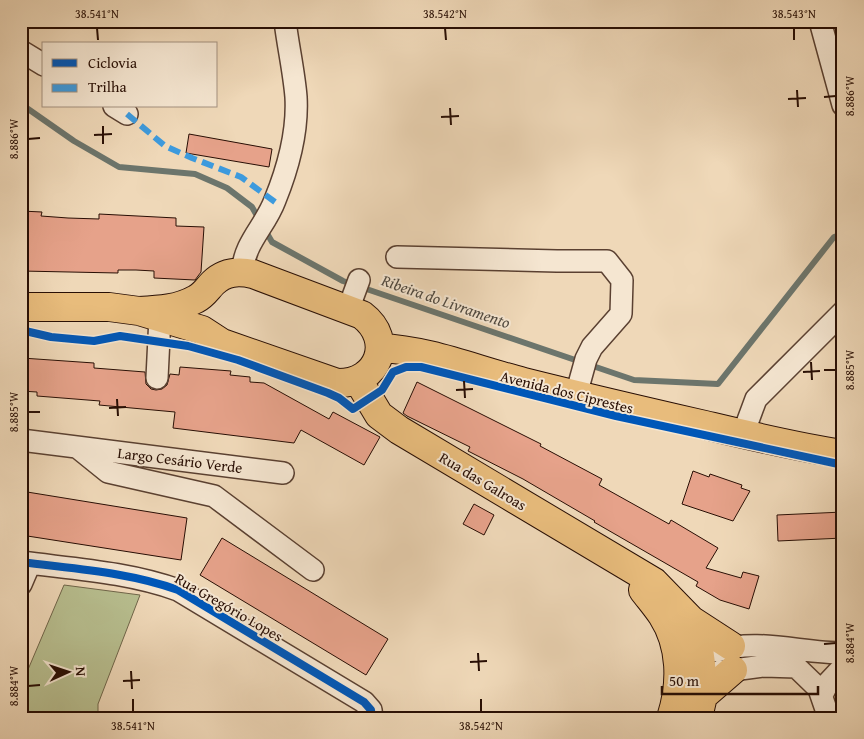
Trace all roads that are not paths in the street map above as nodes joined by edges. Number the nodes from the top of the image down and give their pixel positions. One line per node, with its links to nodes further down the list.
1 (285, 21): 7 (street)
2 (820, 21): 5 (street)
3 (21, 51): 4 (street)
4 (42, 64)
5 (843, 105)
6 (396, 257): 16 (street)
7 (242, 272): 8 (main road); 13 (main road)
8 (206, 292): 11 (main road); 12 (main road)
9 (21, 307): 11 (main road)
10 (843, 312): 17 (street)
11 (150, 314): 12 (main road); 14 (street)
12 (215, 337): 15 (main road)
13 (380, 348): 15 (main road); 16 (main road, Avenida dos Ciprestes)
14 (157, 378)
15 (358, 380): 23 (main road, Rua das Galroas)
16 (578, 388): 17 (main road, Avenida dos Ciprestes)
17 (743, 434): 20 (main road, Avenida dos Ciprestes)
18 (21, 440): 19 (street, Largo Cesário Verde)
19 (77, 447): 21 (street, Largo Cesário Verde); 24 (street, Largo Cesário Verde)
20 (843, 454)
21 (283, 473)
22 (26, 563): 25 (street); 36 (street, Rua Gregório Lopes)
23 (624, 565): 26 (main road, Rua das Galroas); 30 (main road, Rua das Galroas)
24 (313, 570)
25 (21, 584)
26 (691, 620): 29 (main road); 30 (main road, Rua das Galroas)
27 (776, 647): 28 (street); 29 (street); 31 (street)
28 (843, 653)
29 (732, 658): 30 (street); 31 (street); 35 (main road)
30 (690, 665): 35 (main road); 37 (main road)
31 (796, 667): 34 (street)
32 (843, 667): 34 (street)
33 (843, 689): 34 (street)
34 (822, 695): 38 (street)
35 (700, 707)
36 (372, 718)
37 (671, 718)
38 (829, 718)

